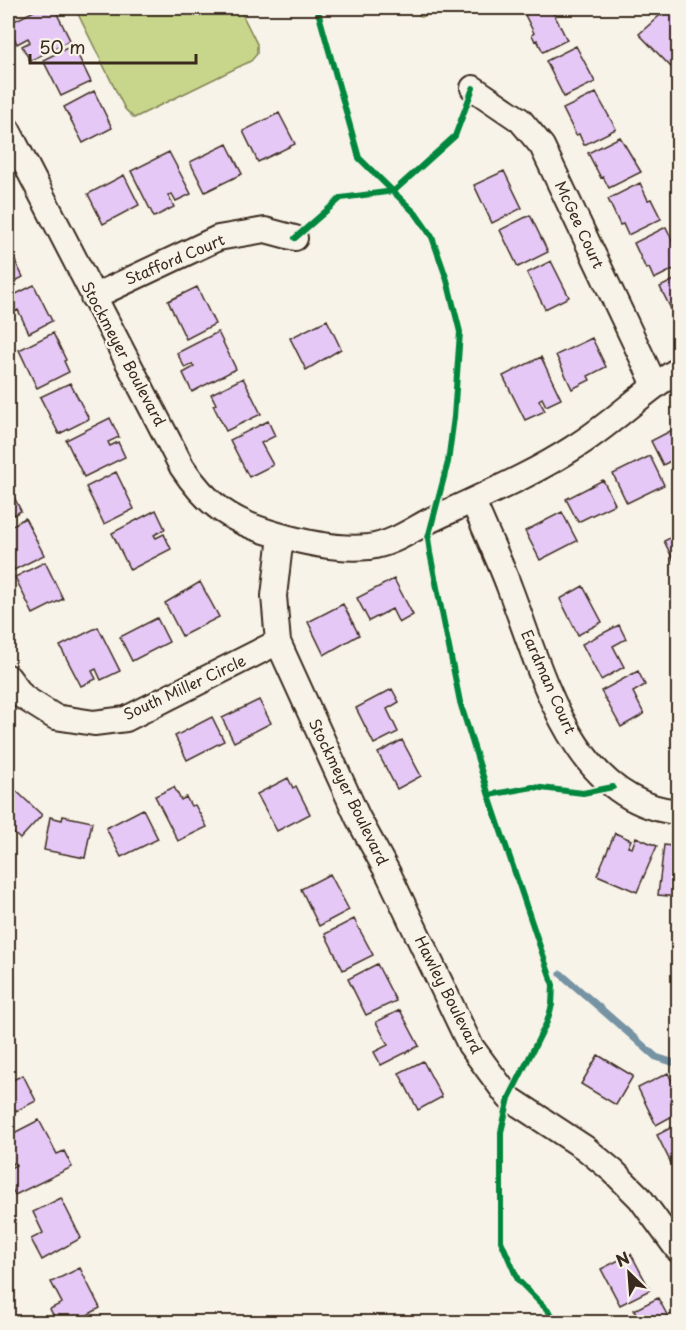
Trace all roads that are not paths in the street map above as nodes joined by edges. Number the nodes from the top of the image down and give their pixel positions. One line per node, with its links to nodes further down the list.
1 (473, 88): 6 (street, McGee Court)
2 (8, 130): 4 (street, Stockmeyer Boulevard)
3 (295, 238): 4 (street, Stafford Court)
4 (93, 297): 8 (street, Stockmeyer Boulevard)
5 (678, 370): 6 (street, Stockmeyer Boulevard)
6 (655, 385): 7 (street, Stockmeyer Boulevard)
7 (473, 501): 8 (street, Stockmeyer Boulevard); 11 (street, Eardman Court)
8 (281, 536): 9 (street, Stockmeyer Boulevard)
9 (278, 642): 10 (street, South Miller Circle); 12 (street, Stockmeyer Boulevard)
10 (8, 677)
11 (678, 812)
12 (389, 875): 13 (street, Hawley Boulevard)
13 (678, 1250)

